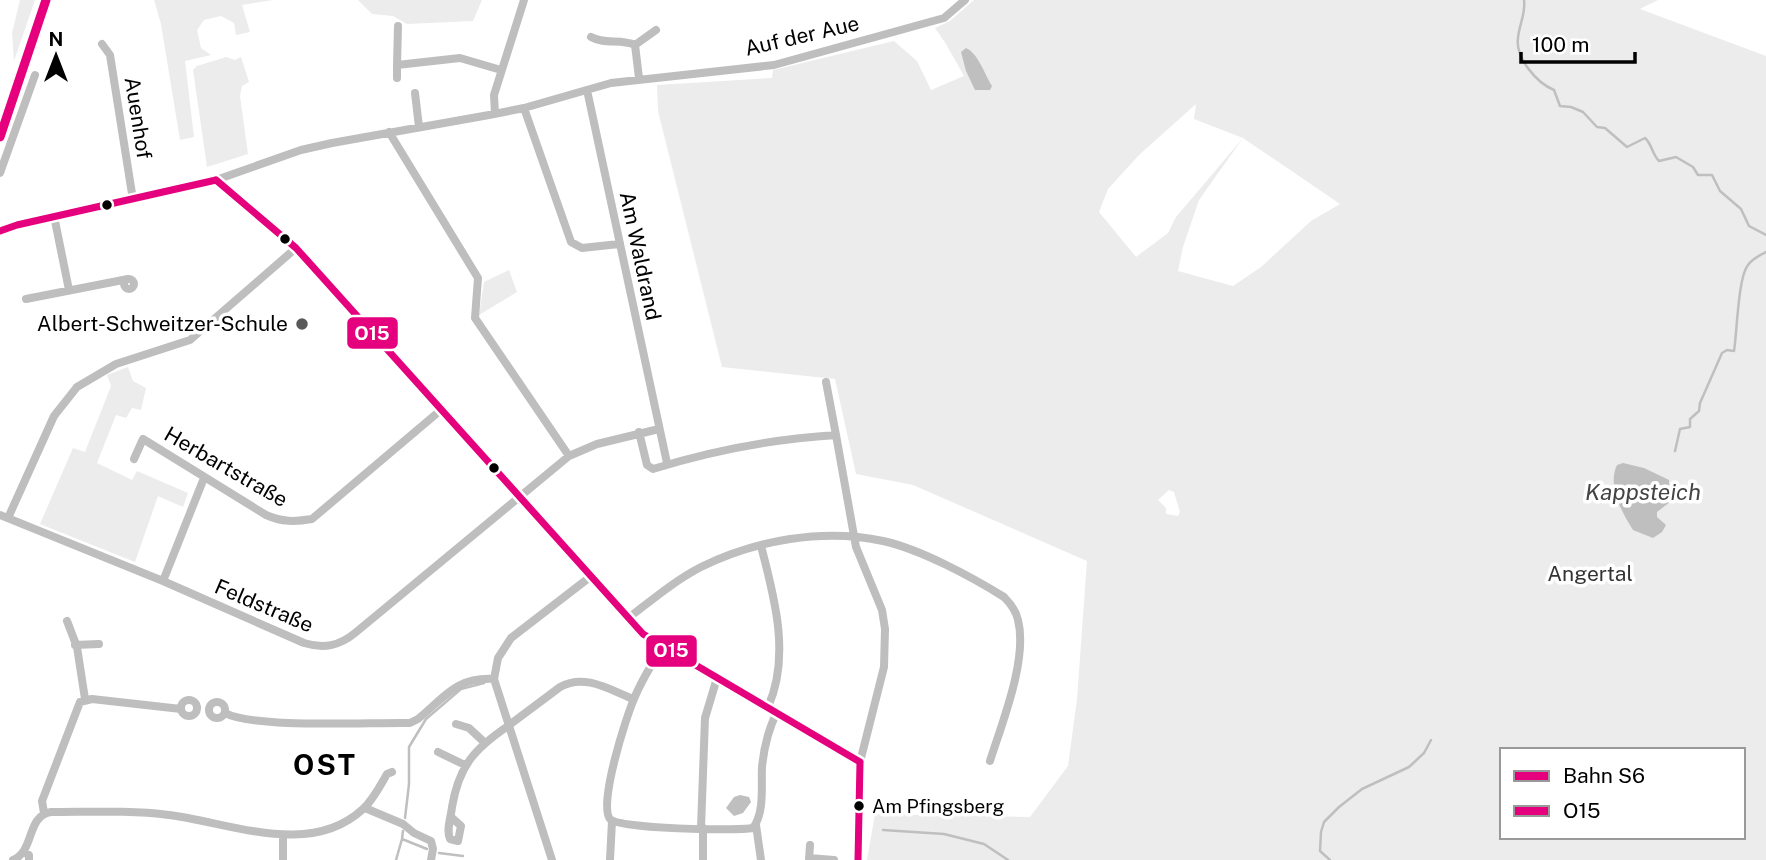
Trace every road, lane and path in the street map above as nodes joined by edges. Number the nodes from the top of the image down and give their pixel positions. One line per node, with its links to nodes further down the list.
1 (524, 0): 9 (street)
2 (965, 0): 12 (street, Auf der Aue)
3 (398, 26): 8 (street)
4 (656, 30): 7 (street)
5 (591, 37): 7 (street)
6 (102, 44): 21 (street, Auenhof)
7 (635, 45): 12 (street)
8 (397, 65): 9 (street); 11 (street)
9 (501, 70): 16 (street)
10 (35, 75): 19 (street)
11 (397, 78)
12 (639, 78): 13 (street, Auf der Aue)
13 (587, 90): 15 (street, Auf der Aue); 24 (street, Am Waldrand)
14 (415, 93): 17 (street)
15 (524, 108): 16 (street, Auf der Aue); 24 (street)
16 (495, 114): 17 (street, Auf der Aue)
17 (419, 127): 18 (street, Auf der Aue)
18 (389, 132): 20 (street, Auf der Aue); 34 (street)
19 (0, 173)
20 (216, 180): 21 (street, Auf der Aue); 25 (street)
21 (133, 200): 22 (street, Auf der Aue)
22 (54, 216): 23 (street, Auf der Aue); 27 (street)
23 (0, 231)
24 (619, 244): 31 (street, Am Waldrand)
25 (296, 248): 30 (street); 39 (street)
26 (128, 279): 27 (street)
27 (69, 290): 28 (street)
28 (26, 299)
29 (826, 382): 33 (street)
30 (442, 409): 37 (street, Herbartstraße); 38 (street)
31 (659, 429): 32 (street, Feldstraße); 36 (street, Am Waldrand)
32 (639, 432): 34 (street, Feldstraße); 36 (street)
33 (836, 435): 36 (street); 40 (street)
34 (569, 456): 38 (street, Feldstraße)
35 (134, 459): 37 (street, Herbartstraße)
36 (667, 463)
37 (204, 478): 43 (street)
38 (520, 497): 42 (street); 43 (street, Feldstraße)
39 (4, 516): 43 (street, Feldstraße)
40 (854, 538): 41 (street); 59 (street); 60 (street)
41 (761, 546): 44 (street); 53 (street)
42 (590, 577): 44 (street); 50 (street)
43 (163, 581)
44 (627, 619): 48 (street)
45 (67, 621): 47 (street)
46 (99, 644): 47 (street)
47 (75, 645): 51 (street)
48 (662, 647): 49 (street); 52 (street)
49 (717, 678): 53 (street); 68 (street)
50 (494, 679): 51 (street); 56 (street)
51 (85, 699): 64 (street)
52 (634, 699): 56 (street); 66 (street)
53 (768, 707): 54 (street)
54 (777, 712): 60 (street); 67 (street)
55 (456, 723): 57 (street)
56 (508, 726): 57 (street); 76 (street)
57 (484, 742): 61 (street)
58 (438, 752): 61 (street)
59 (990, 761)
60 (860, 762): 81 (street)
61 (465, 765): 65 (street)
62 (392, 772): 63 (street)
63 (365, 808): 69 (street); 75 (street)
64 (44, 813): 69 (street); 71 (street)
65 (451, 817)
66 (612, 821): 68 (street); 77 (street)
67 (756, 825): 68 (street); 79 (street)
68 (702, 828): 78 (street)
69 (283, 835): 74 (street)
70 (810, 845): 72 (street)
71 (26, 856): 73 (street)
72 (809, 859): 80 (street)
73 (13, 860)
74 (283, 860)
75 (431, 860)
76 (552, 860)
77 (610, 860)
78 (703, 860)
79 (761, 860)
80 (834, 860)
81 (858, 860)

